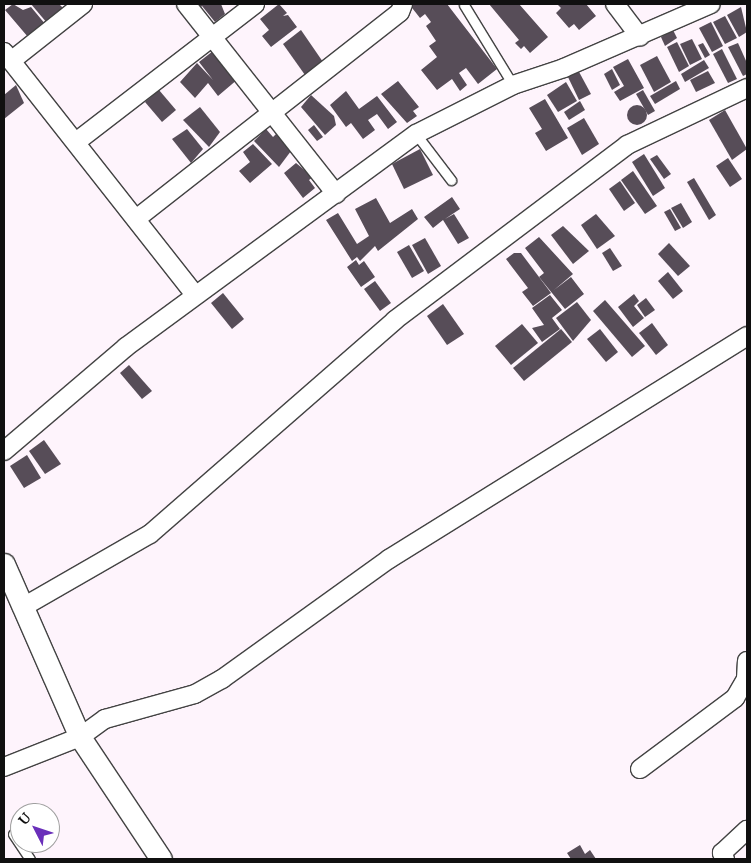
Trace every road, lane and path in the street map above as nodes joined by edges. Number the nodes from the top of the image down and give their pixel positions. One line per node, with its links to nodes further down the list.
1 (84, 4): 10 (street)
2 (186, 4): 8 (street)
3 (255, 4): 8 (street)
4 (402, 4): 13 (street)
5 (615, 4): 9 (street)
6 (711, 4): 9 (street)
7 (464, 5): 11 (lane)
8 (211, 36): 13 (street); 15 (street)
9 (640, 37): 11 (street)
10 (8, 56): 15 (street)
11 (513, 85): 14 (street)
12 (747, 88): 23 (street)
13 (271, 112): 17 (street); 18 (street)
14 (416, 134): 16 (lane); 17 (street)
15 (76, 142): 18 (street)
16 (451, 180)
17 (336, 194): 19 (street)
18 (136, 219): 19 (street)
19 (195, 295): 21 (street)
20 (747, 336): 25 (street)
21 (4, 451)
22 (4, 564): 23 (street)
23 (23, 607): 25 (street)
24 (747, 662): 27 (street)
25 (80, 737): 26 (street); 30 (street)
26 (4, 767)
27 (640, 769)
28 (747, 830): 29 (street)
29 (720, 857)
30 (161, 859)

